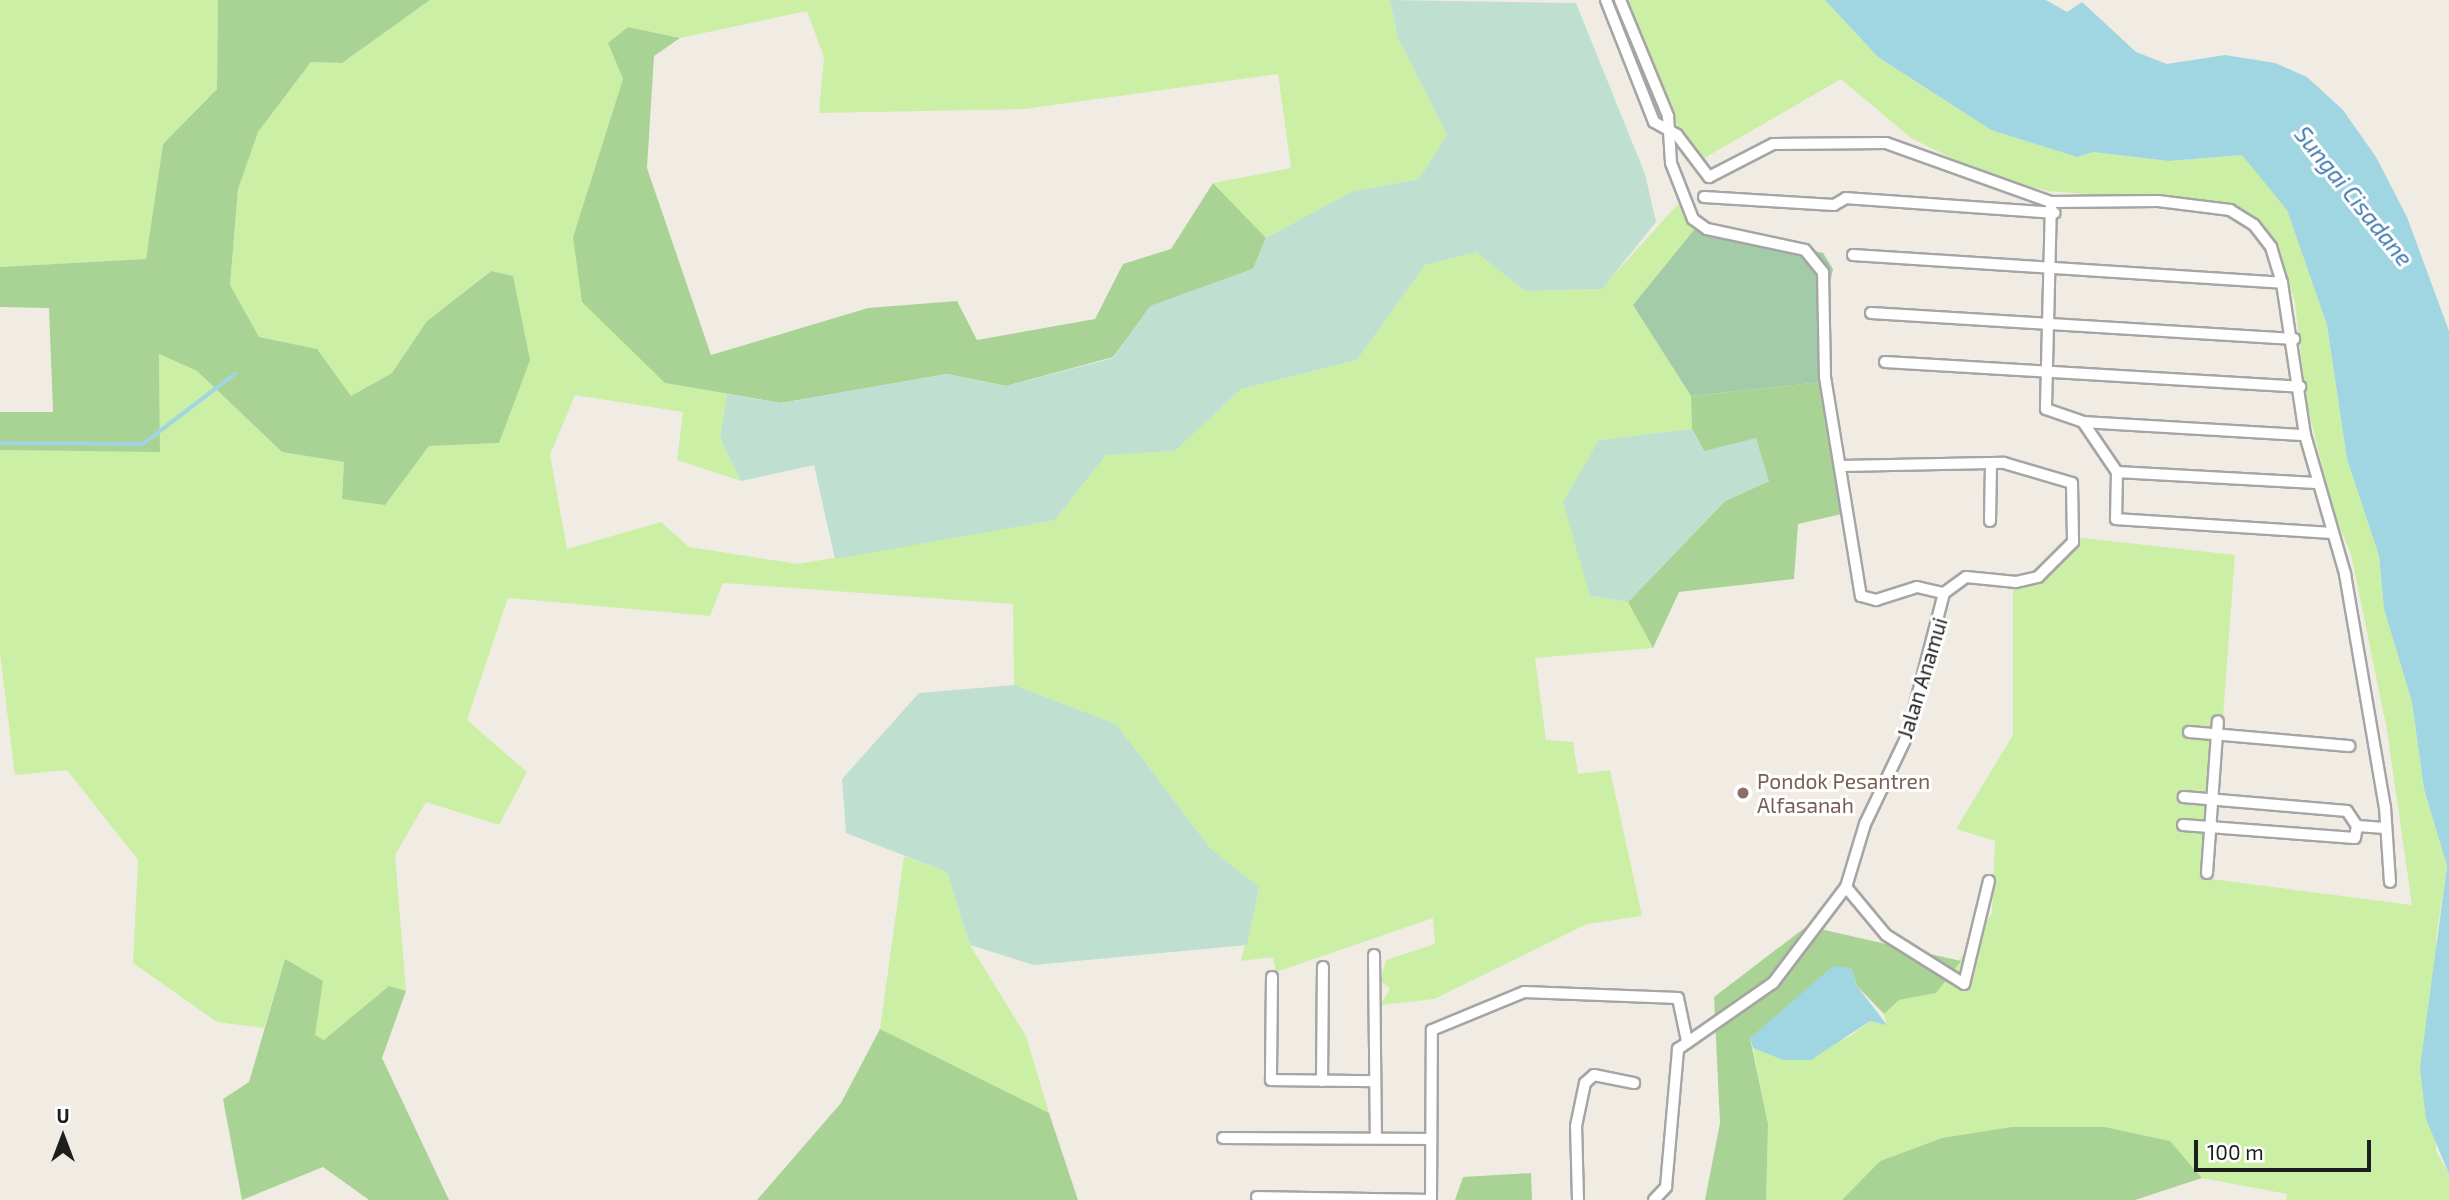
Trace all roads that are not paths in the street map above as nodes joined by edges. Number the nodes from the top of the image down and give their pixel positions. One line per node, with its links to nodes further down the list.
1 (1606, 0): 3 (street)
2 (1620, 0): 3 (street, Jalan Anamui)
3 (1666, 132): 5 (street); 18 (street, Jalan Anamui)
4 (1704, 197): 5 (street)
5 (2053, 207): 7 (street); 8 (street)
6 (1853, 254): 7 (street)
7 (2051, 268): 8 (street); 10 (street)
8 (2283, 283): 11 (street)
9 (1871, 313): 10 (street)
10 (2048, 322): 11 (street); 13 (street)
11 (2294, 339): 14 (street)
12 (1885, 362): 13 (street)
13 (2047, 372): 14 (street); 15 (street)
14 (2300, 387): 16 (street)
15 (2083, 422): 16 (street); 19 (street)
16 (2305, 435): 20 (street)
17 (1991, 463): 18 (street); 21 (street); 23 (street)
18 (1841, 466): 23 (street, Jalan Anamui)
19 (2117, 472): 20 (street); 22 (street)
20 (2316, 483): 22 (street)
21 (1990, 521)
22 (2331, 533): 33 (street)
23 (1944, 593): 37 (street, Jalan Anamui)
24 (2218, 721): 26 (street)
25 (2189, 732): 26 (street)
26 (2217, 734): 27 (street); 29 (street)
27 (2349, 746)
28 (2184, 797): 29 (street)
29 (2213, 799): 31 (street); 32 (street)
30 (2183, 825): 32 (street)
31 (2357, 826): 32 (street); 33 (street)
32 (2211, 827): 34 (street)
33 (2385, 828): 36 (street)
34 (2207, 873)
35 (1989, 881): 37 (street)
36 (2390, 882)
37 (1846, 887): 41 (street, Jalan Anamui)
38 (1374, 955): 43 (street)
39 (1323, 967): 42 (street)
40 (1272, 977): 42 (street)
41 (1687, 1041): 47 (street); 51 (street)
42 (1322, 1081): 43 (street)
43 (1375, 1081): 46 (street)
44 (1634, 1083): 50 (street)
45 (1223, 1138): 46 (street)
46 (1376, 1139): 47 (street)
47 (1432, 1139): 49 (street)
48 (1257, 1197): 49 (street)
49 (1429, 1200)
50 (1578, 1200)
51 (1654, 1200)

